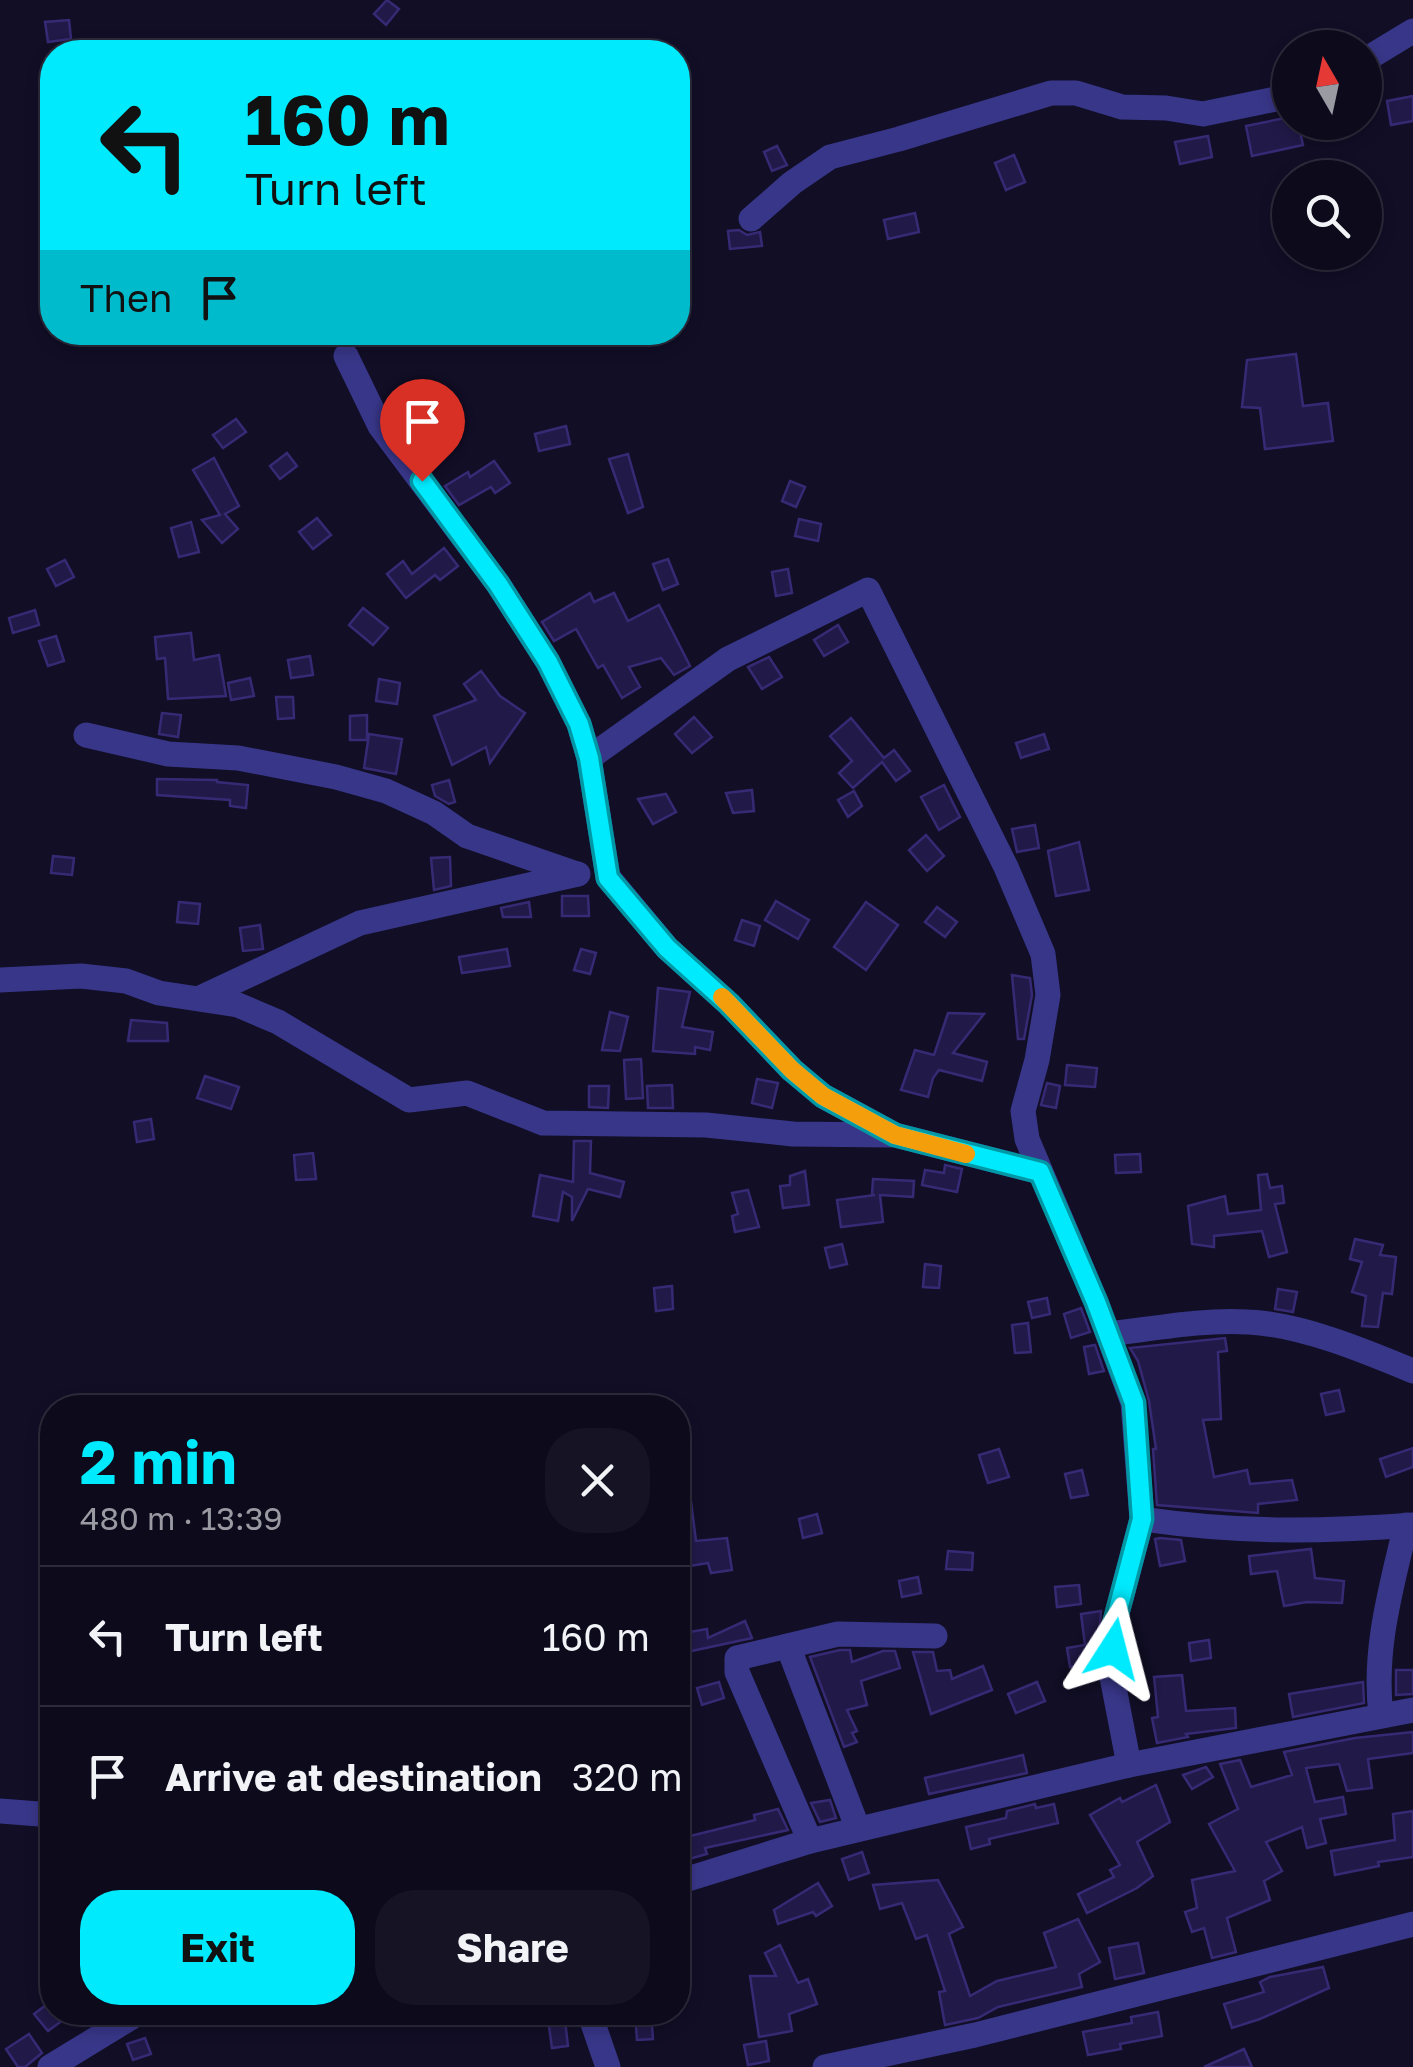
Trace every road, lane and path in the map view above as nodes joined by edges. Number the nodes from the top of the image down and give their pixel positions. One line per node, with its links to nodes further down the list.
1 (1413, 31): 2 (street)
2 (1382, 50)
3 (1272, 100): 4 (street)
4 (752, 219)
5 (346, 356): 7 (street)
6 (86, 735): 8 (street)
7 (589, 758): 9 (street); 13 (street)
8 (576, 874): 9 (street); 11 (street)
9 (608, 878): 12 (street)
10 (0, 980): 11 (street)
11 (198, 1000): 12 (street)
12 (895, 1135): 13 (street)
13 (1040, 1172): 14 (street)
14 (1108, 1334): 15 (street); 16 (street)
15 (1413, 1371)
16 (1142, 1519): 17 (street); 22 (street)
17 (1410, 1525): 21 (street)
18 (935, 1636): 19 (street)
19 (788, 1646): 25 (street); 26 (street)
20 (1413, 1710): 21 (street)
21 (1381, 1715): 22 (street)
22 (1129, 1765): 25 (street)
23 (0, 1811): 24 (street)
24 (40, 1814)
25 (858, 1829): 26 (street)
26 (810, 1841): 27 (street)
27 (690, 1878)
28 (1413, 1924): 31 (street)
29 (119, 2025): 32 (street)
30 (593, 2025): 33 (street)
31 (888, 2060): 34 (street)
32 (50, 2067)
33 (608, 2067)
34 (825, 2067)

